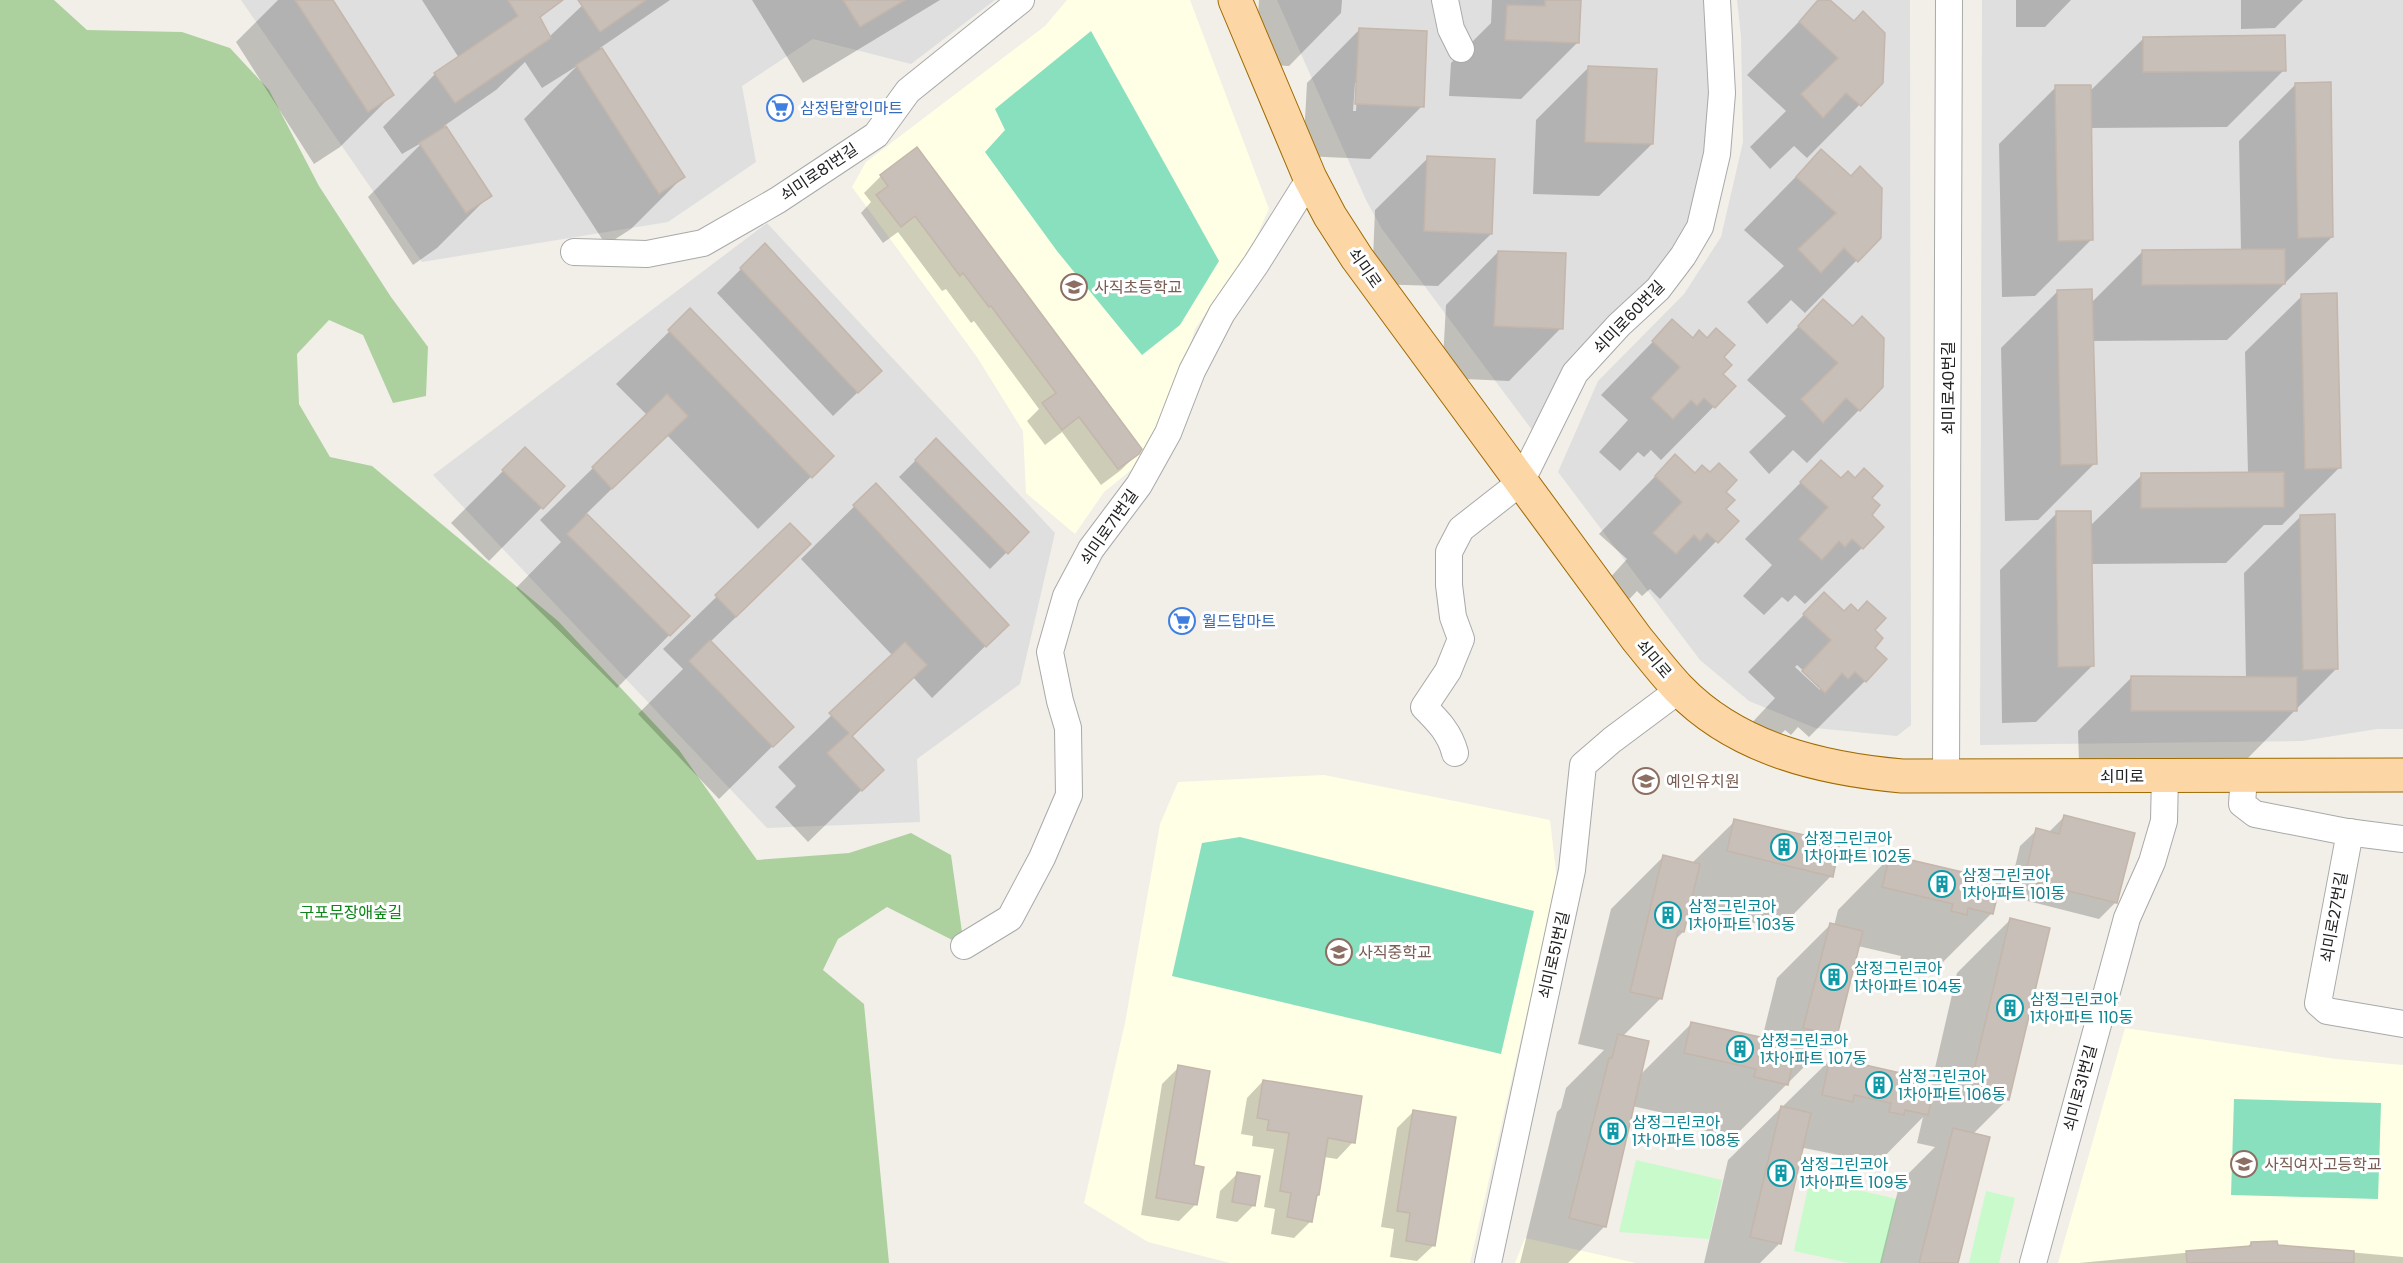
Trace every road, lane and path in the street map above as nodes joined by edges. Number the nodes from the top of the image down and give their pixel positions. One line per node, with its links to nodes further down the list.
1 (1021, 0): 8 (street, 쇠미로81번길)
2 (1235, 0): 7 (main road, 쇠미로)
3 (1445, 0): 6 (street)
4 (1718, 0): 9 (street, 쇠미로60번길)
5 (1949, 0): 13 (street, 쇠미로40번길)
6 (1461, 49)
7 (1310, 178): 9 (main road, 쇠미로); 18 (street, 쇠미로71번길)
8 (573, 252)
9 (1521, 482): 10 (main road, 쇠미로); 11 (street)
10 (1679, 690): 13 (main road, 쇠미로); 20 (street, 쇠미로51번길)
11 (1455, 753)
12 (2403, 775): 15 (main road, 쇠미로)
13 (1946, 776): 14 (main road, 쇠미로)
14 (2165, 776): 15 (main road, 쇠미로); 21 (street, 쇠미로31번길)
15 (2244, 776): 16 (street)
16 (2350, 832): 17 (street); 19 (street, 쇠미로27번길)
17 (2403, 839)
18 (964, 946)
19 (2403, 1024)
20 (1488, 1263)
21 (2033, 1263)

